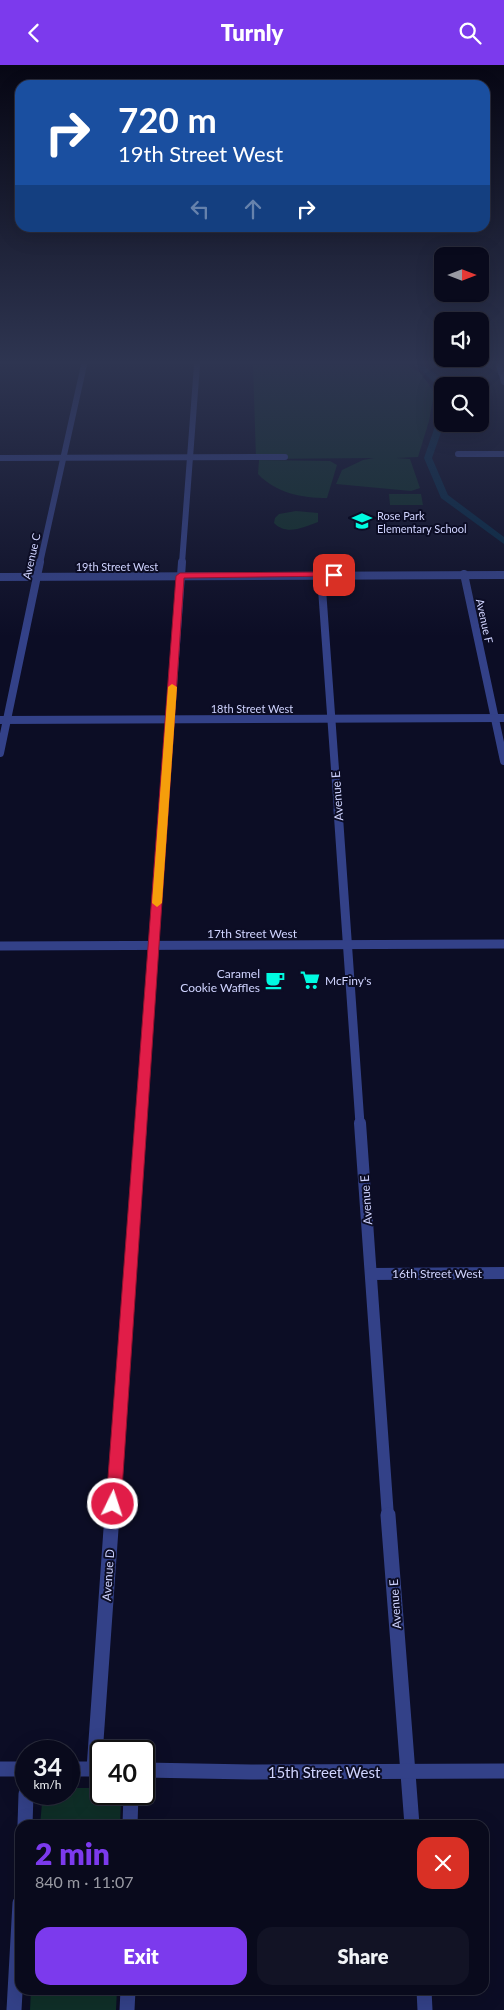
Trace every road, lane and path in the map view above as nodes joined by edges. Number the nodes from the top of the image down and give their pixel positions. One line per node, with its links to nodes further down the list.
1 (189, 457): 2 (street); 3 (street); 8 (street, Avenue D)
2 (285, 457)
3 (64, 458): 4 (street); 10 (street, Avenue C)
4 (0, 459)
5 (464, 574): 6 (street, 19th Street West); 7 (street, 19th Street West); 11 (street, Avenue F)
6 (321, 575): 8 (street, 19th Street West); 13 (street, Avenue E)
7 (504, 575)
8 (180, 576): 10 (street, 19th Street West); 15 (street, Avenue D)
9 (0, 577): 10 (street, 19th Street West)
10 (37, 577): 14 (street, Avenue C)
11 (495, 718): 12 (street, 18th Street West); 13 (street, 18th Street West); 17 (street, Avenue F)
12 (504, 718)
13 (332, 719): 15 (street, 18th Street West); 19 (street, Avenue E)
14 (4, 720): 15 (street, 18th Street West); 16 (street, Avenue C)
15 (170, 720): 21 (street, Avenue D)
16 (0, 753)
17 (504, 761)
18 (504, 944): 19 (street, 17th Street West)
19 (347, 945): 21 (street, 17th Street West); 23 (street, Avenue E)
20 (0, 946): 21 (street, 17th Street West)
21 (154, 946): 24 (street, Avenue D)
22 (504, 1273): 23 (street, 16th Street West)
23 (371, 1274): 29 (street, Avenue E)
24 (100, 1740)
25 (0, 1769): 26 (street)
26 (15, 1769)
27 (155, 1770): 29 (street, 15th Street West)
28 (504, 1771): 29 (street, 15th Street West)
29 (408, 1772): 34 (street, Avenue E)
30 (25, 1805): 32 (street)
31 (131, 1805): 33 (street)
32 (24, 1820)
33 (130, 1820)
34 (412, 1820)
35 (15, 1992): 38 (street)
36 (128, 1995): 39 (street)
37 (424, 1995): 40 (street)
38 (14, 2010)
39 (127, 2010)
40 (425, 2010)

